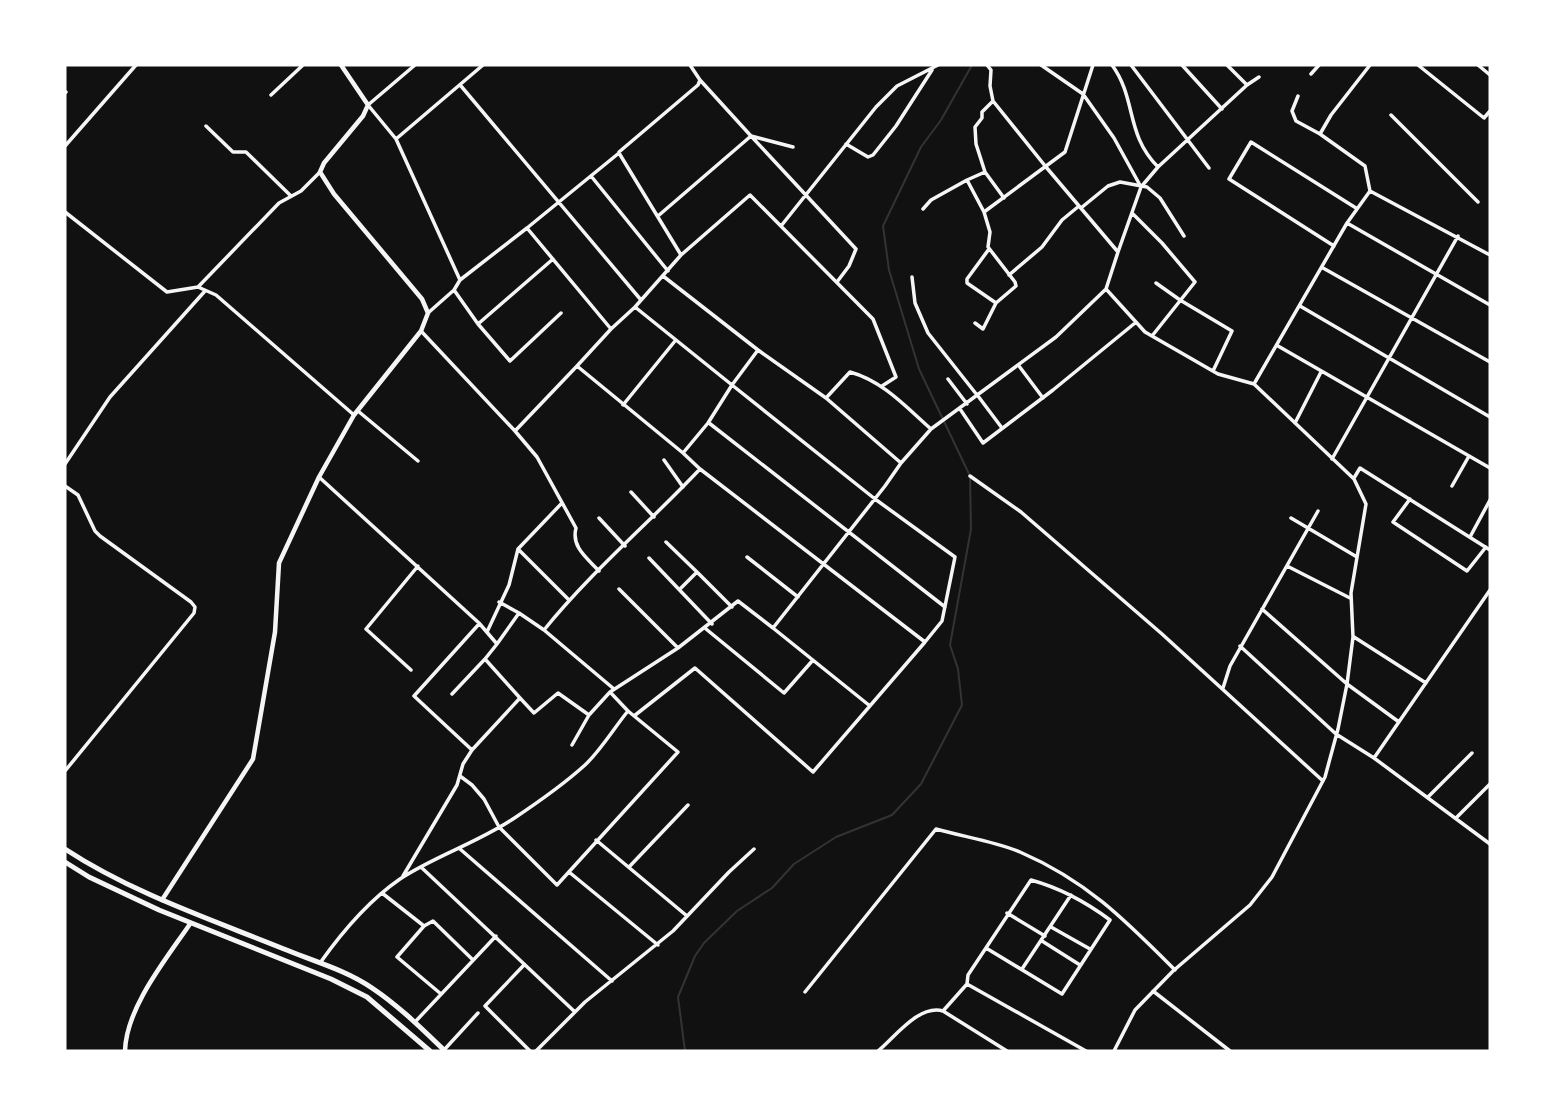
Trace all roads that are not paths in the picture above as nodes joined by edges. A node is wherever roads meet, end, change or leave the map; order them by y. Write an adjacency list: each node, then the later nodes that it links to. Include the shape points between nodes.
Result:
1 (136, 65): 42 (street)
2 (303, 65): 29 (street)
3 (415, 65): 32 (street)
4 (483, 65): 27 (street)
5 (690, 65): 25 (street)
6 (938, 65): 20 (street)
7 (987, 65): 21 (street)
8 (997, 65): 21 (street)
9 (1041, 65): 28 (street)
10 (1093, 65): 28 (street)
11 (1112, 65): 46 (street, via 1128,97 1137,137)
12 (1131, 65): 40 (street)
13 (1182, 65): 33 (street)
14 (1227, 65): 26 (street)
15 (1319, 65): 22 (street)
16 (1370, 65): 37 (street)
17 (1478, 65): 23 (street)
18 (344, 66): 32 (street)
19 (1421, 66): 34 (street, via 1484,118)
20 (933, 69): 41 (street, via 897,86); 41 (street, via 873,155)
21 (991, 71): 31 (street)
22 (1311, 74)
23 (1490, 75)
24 (1259, 77): 26 (street)
25 (700, 80): 38 (street); 44 (street)
26 (1247, 85): 33 (street)
27 (461, 86): 39 (street); 57 (street)
28 (1083, 94): 45 (street, via 1065,152); 52 (street)
29 (271, 95)
30 (1298, 96): 37 (street, via 1292,111 1296,121)
31 (993, 101): 45 (street); 49 (street, via 975,127)
32 (368, 105): 39 (street); 48 (street)
33 (1222, 109): 40 (street)
34 (1490, 111)
35 (1391, 115): 58 (street)
36 (206, 126): 55 (street, via 233,152 246,152)
37 (1320, 134): 53 (street, via 1365,166)
38 (751, 136): 43 (street); 54 (street); 65 (street)
39 (397, 139): 83 (street)
40 (1187, 141): 46 (street); 47 (street)
41 (846, 144): 54 (street)
42 (65, 146)
43 (793, 147)
44 (619, 152): 50 (street); 65 (street)
45 (1046, 167): 56 (street); 59 (street)
46 (1158, 167): 52 (street)
47 (1209, 168)
48 (320, 172): 55 (street); 96 (street, via 422,299)
49 (985, 172): 51 (street); 56 (street)
50 (591, 176): 57 (street); 78 (street)
51 (967, 180): 61 (street); 63 (street)
52 (1141, 187): 59 (street, via 1120,182); 64 (street); 69 (street, via 1160,198)
53 (1370, 191): 60 (street); 70 (street)
54 (805, 195): 67 (street); 84 (street, via 856,249)
55 (291, 196): 86 (street)
56 (1004, 198): 63 (street)
57 (558, 202): 68 (street); 90 (street)
58 (1478, 202)
59 (1080, 207): 73 (street); 79 (street)
60 (1357, 208): 66 (street); 71 (street, via 1251,142 1246,148 1229,179)
61 (923, 209)
62 (65, 212): 86 (street, via 167,292)
63 (984, 212): 72 (street)
64 (1132, 212): 73 (street); 91 (street, via 1195,282)
65 (658, 216): 74 (street)
66 (1347, 223): 71 (street); 80 (street)
67 (781, 226): 74 (street, via 750,195); 84 (street)
68 (527, 228): 76 (street); 83 (street)
69 (1184, 236)
70 (1458, 236): 75 (street); 80 (street)
71 (1334, 246): 77 (street)
72 (989, 249): 79 (street); 92 (street, via 967,283)
73 (1118, 252): 87 (street)
74 (681, 255): 78 (street)
75 (1490, 255)
76 (553, 259): 101 (street); 102 (street)
77 (1323, 268): 94 (street); 98 (street)
78 (668, 271): 81 (street)
79 (1009, 275): 92 (street, via 1016,286)
80 (1437, 275): 93 (street); 98 (street)
81 (663, 276): 90 (street); 107 (street)
82 (912, 277): 118 (street, via 919,316 928,333)
83 (460, 280): 88 (street)
84 (837, 282): 117 (street, via 873,319 896,377)
85 (1156, 283): 91 (street)
86 (198, 288): 89 (street)
87 (1106, 289): 100 (street); 111 (street)
88 (454, 290): 96 (street); 101 (street)
89 (205, 291): 125 (street, via 216,295); 138 (street, via 110,397)
90 (641, 300): 95 (street)
91 (1180, 300): 104 (street); 112 (street, via 1232,331)
92 (996, 303): 99 (street, via 983,329)
93 (1490, 305)
94 (1300, 306): 106 (street); 108 (street)
95 (635, 307): 102 (street); 105 (street)
96 (428, 313): 103 (street)
97 (561, 313): 101 (street, via 512,361)
98 (1413, 318): 108 (street); 109 (street)
99 (975, 323)
100 (1135, 323): 104 (street); 121 (street)
101 (478, 324)
102 (611, 329): 110 (street)
103 (421, 331): 125 (street); 131 (street)
104 (1152, 337): 112 (street)
105 (675, 341): 116 (street); 123 (street)
106 (1278, 346): 113 (street); 115 (street)
107 (758, 350): 116 (street); 120 (street)
108 (1389, 359): 119 (street); 126 (street)
109 (1490, 362)
110 (577, 366): 123 (street); 131 (street)
111 (1019, 366): 118 (street); 121 (street)
112 (1213, 371): 115 (street)
113 (1321, 371): 119 (street); 128 (street)
114 (948, 379): 122 (street)
115 (1254, 384): 128 (street)
116 (732, 385): 127 (street); 148 (street)
117 (882, 386): 120 (street, via 850,372); 130 (street)
118 (977, 395): 122 (street); 129 (street)
119 (1366, 397): 133 (street); 134 (street)
120 (826, 398): 137 (street)
121 (1043, 398): 129 (street)
122 (967, 404): 124 (street)
123 (623, 405): 132 (street)
124 (960, 409): 129 (street, via 983,443); 130 (street)
125 (356, 413): 136 (street); 142 (street)
126 (1490, 417)
127 (708, 423): 132 (street); 157 (street)
128 (1294, 423): 134 (street)
129 (1002, 428)
130 (931, 429): 137 (street)
131 (515, 431): 151 (street, via 537,457)
132 (682, 453): 140 (street)
133 (1469, 456): 139 (street); 145 (street)
134 (1332, 459): 143 (street)
135 (664, 460): 146 (street)
136 (418, 461)
137 (901, 463): 148 (street)
138 (65, 464)
139 (1490, 468)
140 (700, 469): 146 (street); 166 (street)
141 (971, 476): 198 (street, via 1021,512)
142 (319, 478): 167 (street); 231 (street, via 279,563 275,632 253,759)
143 (1354, 479): 149 (street, via 1360,468); 164 (street, via 1366,504)
144 (65, 486): 211 (street, via 78,495 100,536 195,607)
145 (1452, 486)
146 (682, 487): 153 (street)
147 (631, 492): 153 (street)
148 (875, 499): 157 (street); 179 (street, via 955,557)
149 (1410, 499): 158 (street); 161 (street, via 1392,522 1450,561 1467,570)
150 (1490, 500): 158 (street)
151 (561, 505): 162 (street); 169 (street, via 576,528 573,538 578,548)
152 (1318, 511): 156 (street)
153 (654, 517): 160 (street)
154 (599, 518): 160 (street)
155 (1291, 518): 156 (street)
156 (1308, 529): 164 (street); 168 (street)
157 (849, 533): 166 (street); 179 (street)
158 (1470, 537): 161 (street)
159 (666, 542): 170 (street)
160 (625, 546): 169 (street)
161 (1488, 548)
162 (518, 549): 176 (street); 177 (street, via 509,585)
163 (747, 557): 174 (street)
164 (1357, 557): 175 (street)
165 (649, 558): 172 (street)
166 (824, 564): 174 (street); 189 (street)
167 (418, 566): 182 (street); 195 (street, via 366,629)
168 (1287, 566): 175 (street); 180 (street)
169 (599, 571): 176 (street)
170 (697, 572): 172 (street); 178 (street)
171 (619, 589): 192 (street)
172 (680, 589): 183 (street)
173 (1490, 590): 196 (street)
174 (798, 597): 184 (street)
175 (1350, 598): 188 (street)
176 (569, 600): 186 (street)
177 (499, 602): 181 (street); 187 (street)
178 (732, 607): 183 (street); 184 (street, via 738,601)
179 (945, 607): 189 (street, via 942,621)
180 (1262, 609): 191 (street); 197 (street)
181 (519, 613): 186 (street); 190 (street)
182 (479, 623): 187 (street); 208 (street, via 414,696)
183 (712, 624): 185 (street)
184 (773, 628): 194 (street)
185 (706, 629): 192 (street); 194 (street, via 785,693)
186 (544, 630): 199 (street)
187 (487, 632): 190 (street)
188 (1353, 637): 196 (street); 197 (street)
189 (925, 642): 202 (street)
190 (497, 644): 193 (street)
191 (1240, 646): 198 (street); 206 (street)
192 (678, 648): 199 (street)
193 (485, 659): 200 (street); 201 (street)
194 (813, 660): 202 (street)
195 (411, 670)
196 (1426, 683): 205 (street)
197 (1347, 684): 205 (street); 206 (street)
198 (1223, 688): 213 (street)
199 (612, 690): 203 (street); 204 (street)
200 (452, 694)
201 (520, 698): 204 (street, via 534,713 558,693); 208 (street)
202 (870, 706): 203 (street, via 813,772 695,668)
203 (631, 714): 218 (street, via 586,764); 219 (street, via 678,752)
204 (589, 715): 207 (street)
205 (1399, 722): 210 (street)
206 (1336, 734): 210 (street); 213 (street)
207 (572, 745)
208 (472, 750): 212 (street)
209 (1472, 752): 215 (street)
210 (1374, 758): 215 (street)
211 (65, 771)
212 (460, 776): 218 (street, via 484,799); 228 (street)
213 (1323, 781): 248 (street, via 1272,877 1250,905)
214 (1490, 784): 217 (street)
215 (1428, 797): 217 (street)
216 (688, 805): 226 (street)
217 (1457, 818): 220 (street)
218 (499, 827): 221 (street); 227 (street, via 557,885)
219 (596, 841): 226 (street); 227 (street)
220 (1490, 844)
221 (460, 848): 225 (street); 249 (street)
222 (65, 849): 231 (main road)
223 (754, 849): 233 (street)
224 (65, 862): 234 (main road)
225 (422, 867): 228 (street); 237 (street)
226 (629, 867): 233 (street)
227 (569, 872): 240 (street)
228 (401, 878): 229 (street)
229 (382, 892): 235 (street); 244 (street, via 340,934)
230 (1071, 895): 232 (street, via 1031,880); 236 (street); 242 (street, via 1110,920)
231 (162, 900): 244 (main road)
232 (1007, 913): 238 (street); 241 (street)
233 (687, 916): 240 (street)
234 (190, 924): 259 (main road, via 367,997); 260 (street, via 155,975 130,1024)
235 (424, 926): 243 (street, via 433,921); 253 (street, via 397,957)
236 (1051, 927): 238 (street); 242 (street)
237 (496, 936): 243 (street); 245 (street)
238 (1045, 936): 239 (street)
239 (1042, 942): 246 (street); 247 (street)
240 (658, 944): 249 (street)
241 (986, 948): 247 (street); 250 (street)
242 (1090, 949): 246 (street)
243 (473, 960): 253 (street)
244 (320, 963): 257 (main road, via 372,988)
245 (524, 965): 255 (street); 263 (street, via 485,1006)
246 (1080, 965): 247 (street, via 1062,994)
247 (1021, 970)
248 (1175, 970): 251 (street); 252 (street, via 1093,892 1018,851 936,830)
249 (612, 981): 255 (street)
250 (967, 984): 254 (street); 267 (street)
251 (1153, 991): 268 (street, via 1135,1010); 269 (street)
252 (805, 992)
253 (441, 994): 257 (street)
254 (943, 1011): 265 (street, via 935,1009 914,1018); 266 (street)
255 (575, 1012): 264 (street)
256 (478, 1013): 262 (street)
257 (415, 1022): 258 (main road)
258 (426, 1033): 259 (main road); 262 (main road)
259 (420, 1041): 261 (main road)
260 (124, 1050)
261 (430, 1051)
262 (444, 1051)
263 (530, 1051)
264 (536, 1051)
265 (878, 1051)
266 (1007, 1051)
267 (1086, 1051)
268 (1114, 1051)
269 (1230, 1051)

